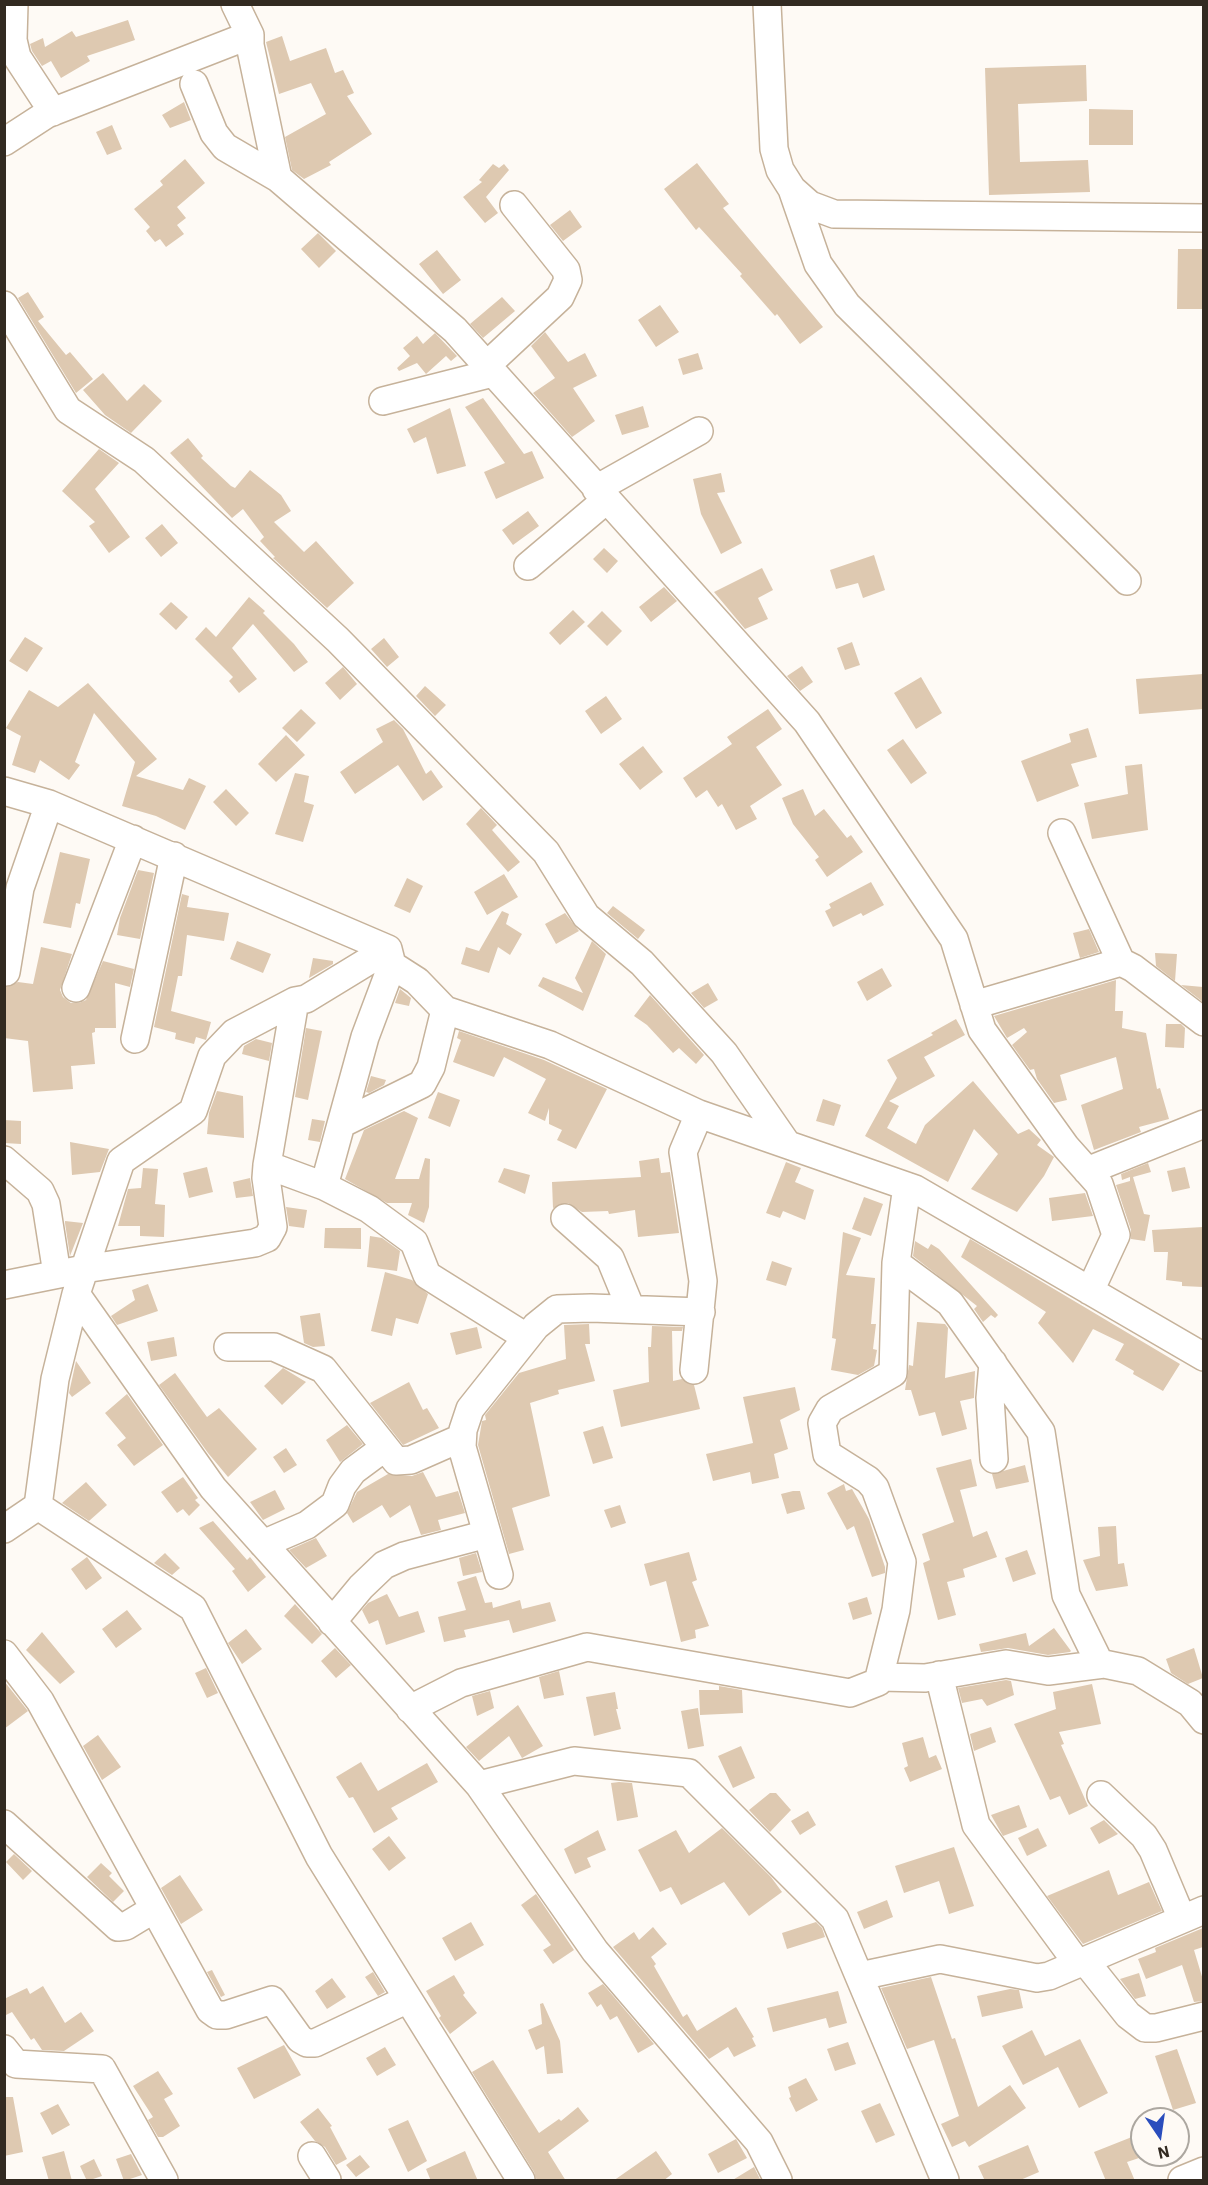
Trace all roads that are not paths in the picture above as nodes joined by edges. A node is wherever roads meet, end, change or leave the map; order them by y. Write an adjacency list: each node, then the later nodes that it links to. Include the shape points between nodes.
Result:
1 (14, 4): 6 (street, via 13,40 17,57)
2 (235, 4): 4 (street)
3 (767, 4): 9 (street, via 774,149 780,170)
4 (250, 35): 6 (street); 8 (street)
5 (194, 84): 8 (street, via 214,133 225,147)
6 (53, 112): 7 (street)
7 (5, 142)
8 (278, 178): 13 (street, via 455,330)
9 (792, 189): 11 (street, via 810,205 834,214); 18 (street, via 818,264 847,305)
10 (514, 205): 13 (street, via 566,270 568,280 560,297)
11 (1203, 218)
12 (4, 304): 36 (street, via 68,410 144,460 338,640 546,852 586,916 642,963 724,1053)
13 (490, 369): 14 (street); 16 (street)
14 (383, 401)
15 (699, 431): 16 (street)
16 (601, 494): 17 (street); 29 (street, via 807,722 954,939)
17 (528, 566)
18 (1127, 581)
19 (4, 791): 20 (street)
20 (49, 804): 22 (street); 26 (street, via 20,888)
21 (1062, 833): 25 (street)
22 (133, 839): 23 (street); 27 (street)
23 (174, 856): 24 (street); 32 (street)
24 (390, 957): 28 (street); 30 (street); 34 (street)
25 (1121, 962): 29 (street); 31 (street)
26 (6, 972)
27 (76, 988)
28 (295, 1001): 38 (street); 44 (street, via 234,1033 212,1056 193,1111 121,1161)
29 (974, 1005): 39 (street, via 982,1030)
30 (444, 1010): 33 (street, via 550,1045); 34 (street, via 431,1067 422,1084)
31 (1203, 1022)
32 (135, 1039)
33 (699, 1114): 36 (street); 50 (street, via 683,1152 702,1275)
34 (341, 1124): 40 (street)
35 (1203, 1124): 39 (street)
36 (787, 1144): 41 (street)
37 (4, 1160): 45 (street, via 40,1191 46,1204)
38 (267, 1165): 40 (street); 44 (street, via 273,1227 267,1238)
39 (1087, 1171): 47 (street, via 1099,1184 1116,1235)
40 (324, 1186): 51 (street, via 363,1205 414,1242 427,1275)
41 (907, 1186): 43 (street); 47 (street)
42 (565, 1218): 49 (street, via 610,1258)
43 (896, 1263): 54 (street, via 950,1303); 68 (street, via 893,1373 830,1409 822,1424 827,1454 875,1488 902,1562 896,1610)
44 (84, 1269): 45 (street); 48 (street)
45 (57, 1274): 46 (street)
46 (4, 1285)
47 (1090, 1291): 53 (street)
48 (76, 1294): 59 (street, via 55,1379); 62 (street, via 213,1488)
49 (631, 1309): 50 (street); 51 (street, via 557,1309)
50 (701, 1312): 55 (street)
51 (526, 1337): 56 (street)
52 (228, 1347): 57 (street, via 274,1347 323,1369)
53 (1203, 1357)
54 (993, 1363): 58 (street, via 990,1398); 66 (street, via 1041,1432 1066,1595)
55 (694, 1370)
56 (464, 1426): 57 (street, via 403,1462 396,1461); 61 (street)
57 (384, 1448): 62 (street, via 352,1471 335,1504 307,1525)
58 (994, 1459)
59 (38, 1506): 60 (street); 78 (street, via 193,1608 319,1856)
60 (4, 1529)
61 (487, 1534): 63 (street); 64 (street, via 384,1565)
62 (263, 1544): 64 (street)
63 (499, 1575)
64 (332, 1622): 69 (street)
65 (4, 1654): 74 (street, via 39,1701)
66 (1100, 1664): 67 (street, via 1048,1671 1006,1664); 70 (street, via 1138,1671 1190,1703)
67 (939, 1675): 68 (street); 76 (street, via 976,1826)
68 (869, 1684): 69 (street, via 586,1647 461,1683)
69 (410, 1709): 71 (street)
70 (1203, 1720)
71 (479, 1785): 77 (street, via 574,1761 689,1773 836,1919); 86 (street, via 595,1951 759,2142)
72 (1101, 1795): 75 (street, via 1144,1836)
73 (4, 1824): 74 (street, via 118,1927)
74 (154, 1909): 78 (street, via 217,2015 272,2000 300,2039 315,2043)
75 (1193, 1915): 76 (street)
76 (1082, 1962): 77 (street, via 1037,1978 940,1959); 79 (street, via 1128,2015 1145,2028)
77 (860, 1976): 87 (street)
78 (408, 2000): 85 (street)
79 (1203, 2016)
80 (4, 2049): 83 (street, via 16,2064 102,2069)
81 (312, 2156): 84 (street)
82 (1203, 2171): 88 (street)
83 (164, 2181)
84 (327, 2181)
85 (521, 2181)
86 (778, 2181)
87 (945, 2181)
88 (1182, 2181)

